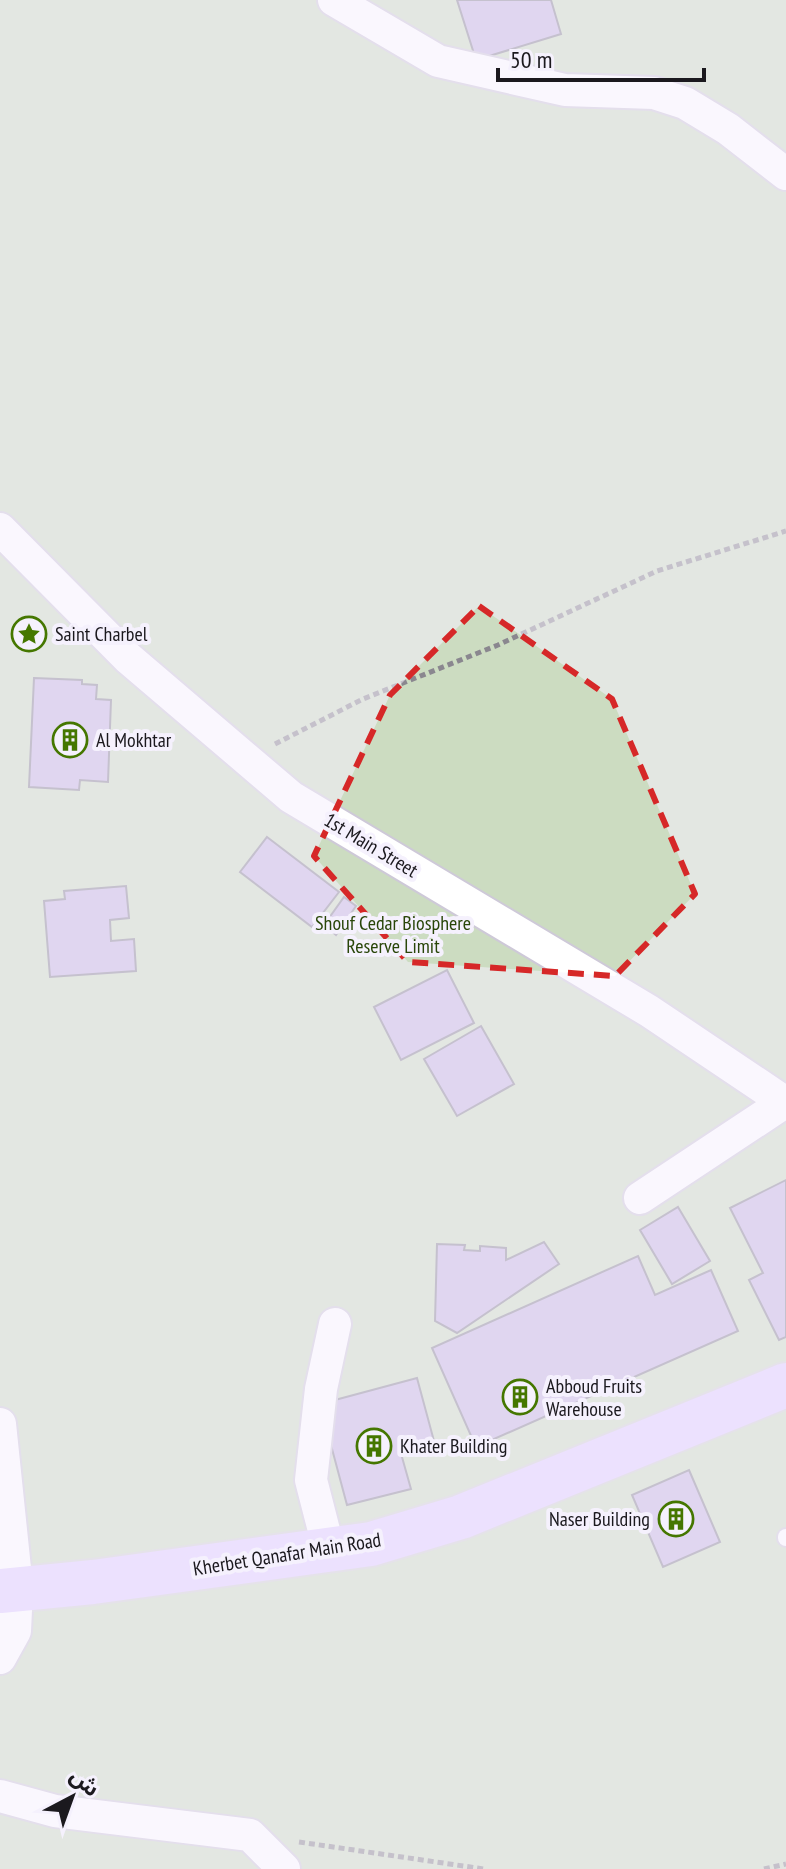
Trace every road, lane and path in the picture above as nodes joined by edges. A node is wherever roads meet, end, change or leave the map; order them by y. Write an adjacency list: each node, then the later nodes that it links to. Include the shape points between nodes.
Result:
1 (334, 0): 2 (street, via 438,61 565,90 654,93 685,103)
2 (786, 174)
3 (0, 529): 5 (street, 1st Main Street, via 128,658)
4 (786, 531): 5 (path, via 657,571 498,645 363,699 274,745)
5 (236, 751): 6 (street, 1st Main Street, via 291,797 649,1011)
6 (786, 1102): 7 (street)
7 (640, 1198)
8 (335, 1324): 11 (street, via 311,1480)
9 (786, 1385): 11 (main road, Kherbet Qanafar Main Road, via 461,1517 371,1544)
10 (0, 1424): 12 (street)
11 (329, 1550): 12 (main road, Kherbet Qanafar Main Road)
12 (9, 1589): 13 (street, via 15,1631)
13 (0, 1658)
14 (0, 1796): 15 (street, via 55,1811)
15 (250, 1835): 17 (street); 18 (path)
16 (786, 1864): 19 (path)
17 (284, 1869)
18 (484, 1869)
19 (764, 1869)

